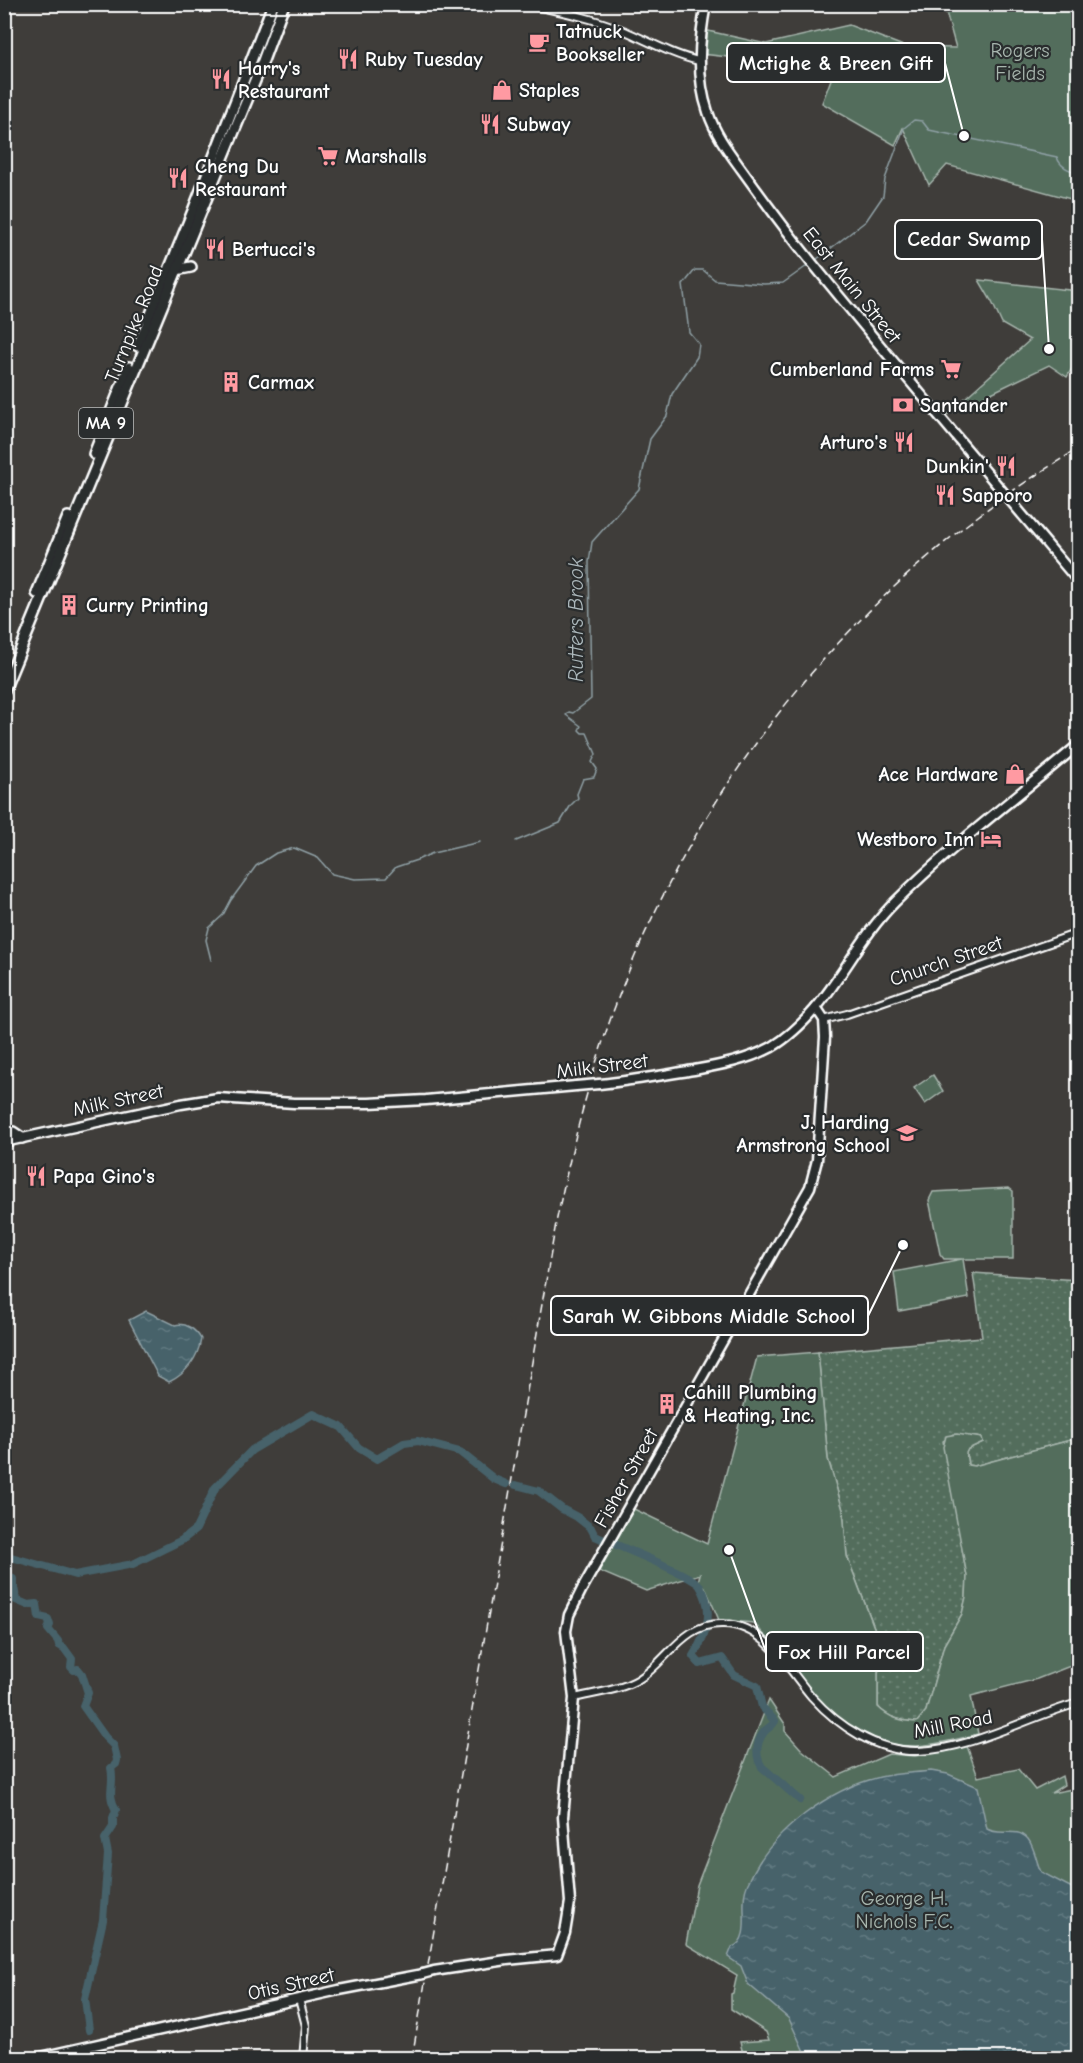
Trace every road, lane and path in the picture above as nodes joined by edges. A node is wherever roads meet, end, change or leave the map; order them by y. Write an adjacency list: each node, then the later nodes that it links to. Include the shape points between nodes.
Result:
1 (273, 4): 11 (highway, Turnpike Road / MA 9)
2 (284, 4): 6 (highway, Turnpike Road / MA 9)
3 (526, 4): 5 (street, via 581,15)
4 (706, 4): 5 (main road, East Main Street)
5 (699, 61): 10 (main road, East Main Street, via 701,85 714,128 779,221)
6 (203, 204): 7 (highway); 9 (highway, Turnpike Road / MA 9)
7 (210, 214)
8 (191, 267): 9 (highway)
9 (176, 270): 12 (highway, Turnpike Road / MA 9)
10 (1078, 581)
11 (4, 673)
12 (4, 690)
13 (1078, 745): 15 (main road, Milk Street, via 893,903)
14 (1078, 933): 16 (street, Church Street)
15 (816, 1008): 16 (main road); 18 (main road, Milk Street, bridge, via 780,1042 746,1058 663,1075 379,1103 218,1098)
16 (824, 1020): 20 (main road, Fisher Street, via 818,1150 810,1187 567,1620)
17 (4, 1133): 18 (highway, via 13,1132)
18 (22, 1138): 19 (main road, Milk Street)
19 (4, 1142)
20 (574, 1698): 21 (street, Mill Road, via 638,1680 692,1631 717,1624 754,1633 840,1724 898,1749 921,1750 984,1738); 22 (main road, Fisher Street, via 563,1817 569,1907)
21 (1078, 1703)
22 (557, 1955): 23 (main road, Otis Street, bridge, via 434,1971)
23 (299, 1999): 24 (main road, Otis Street); 25 (street, via 306,2026)
24 (36, 2058)
25 (303, 2058)

